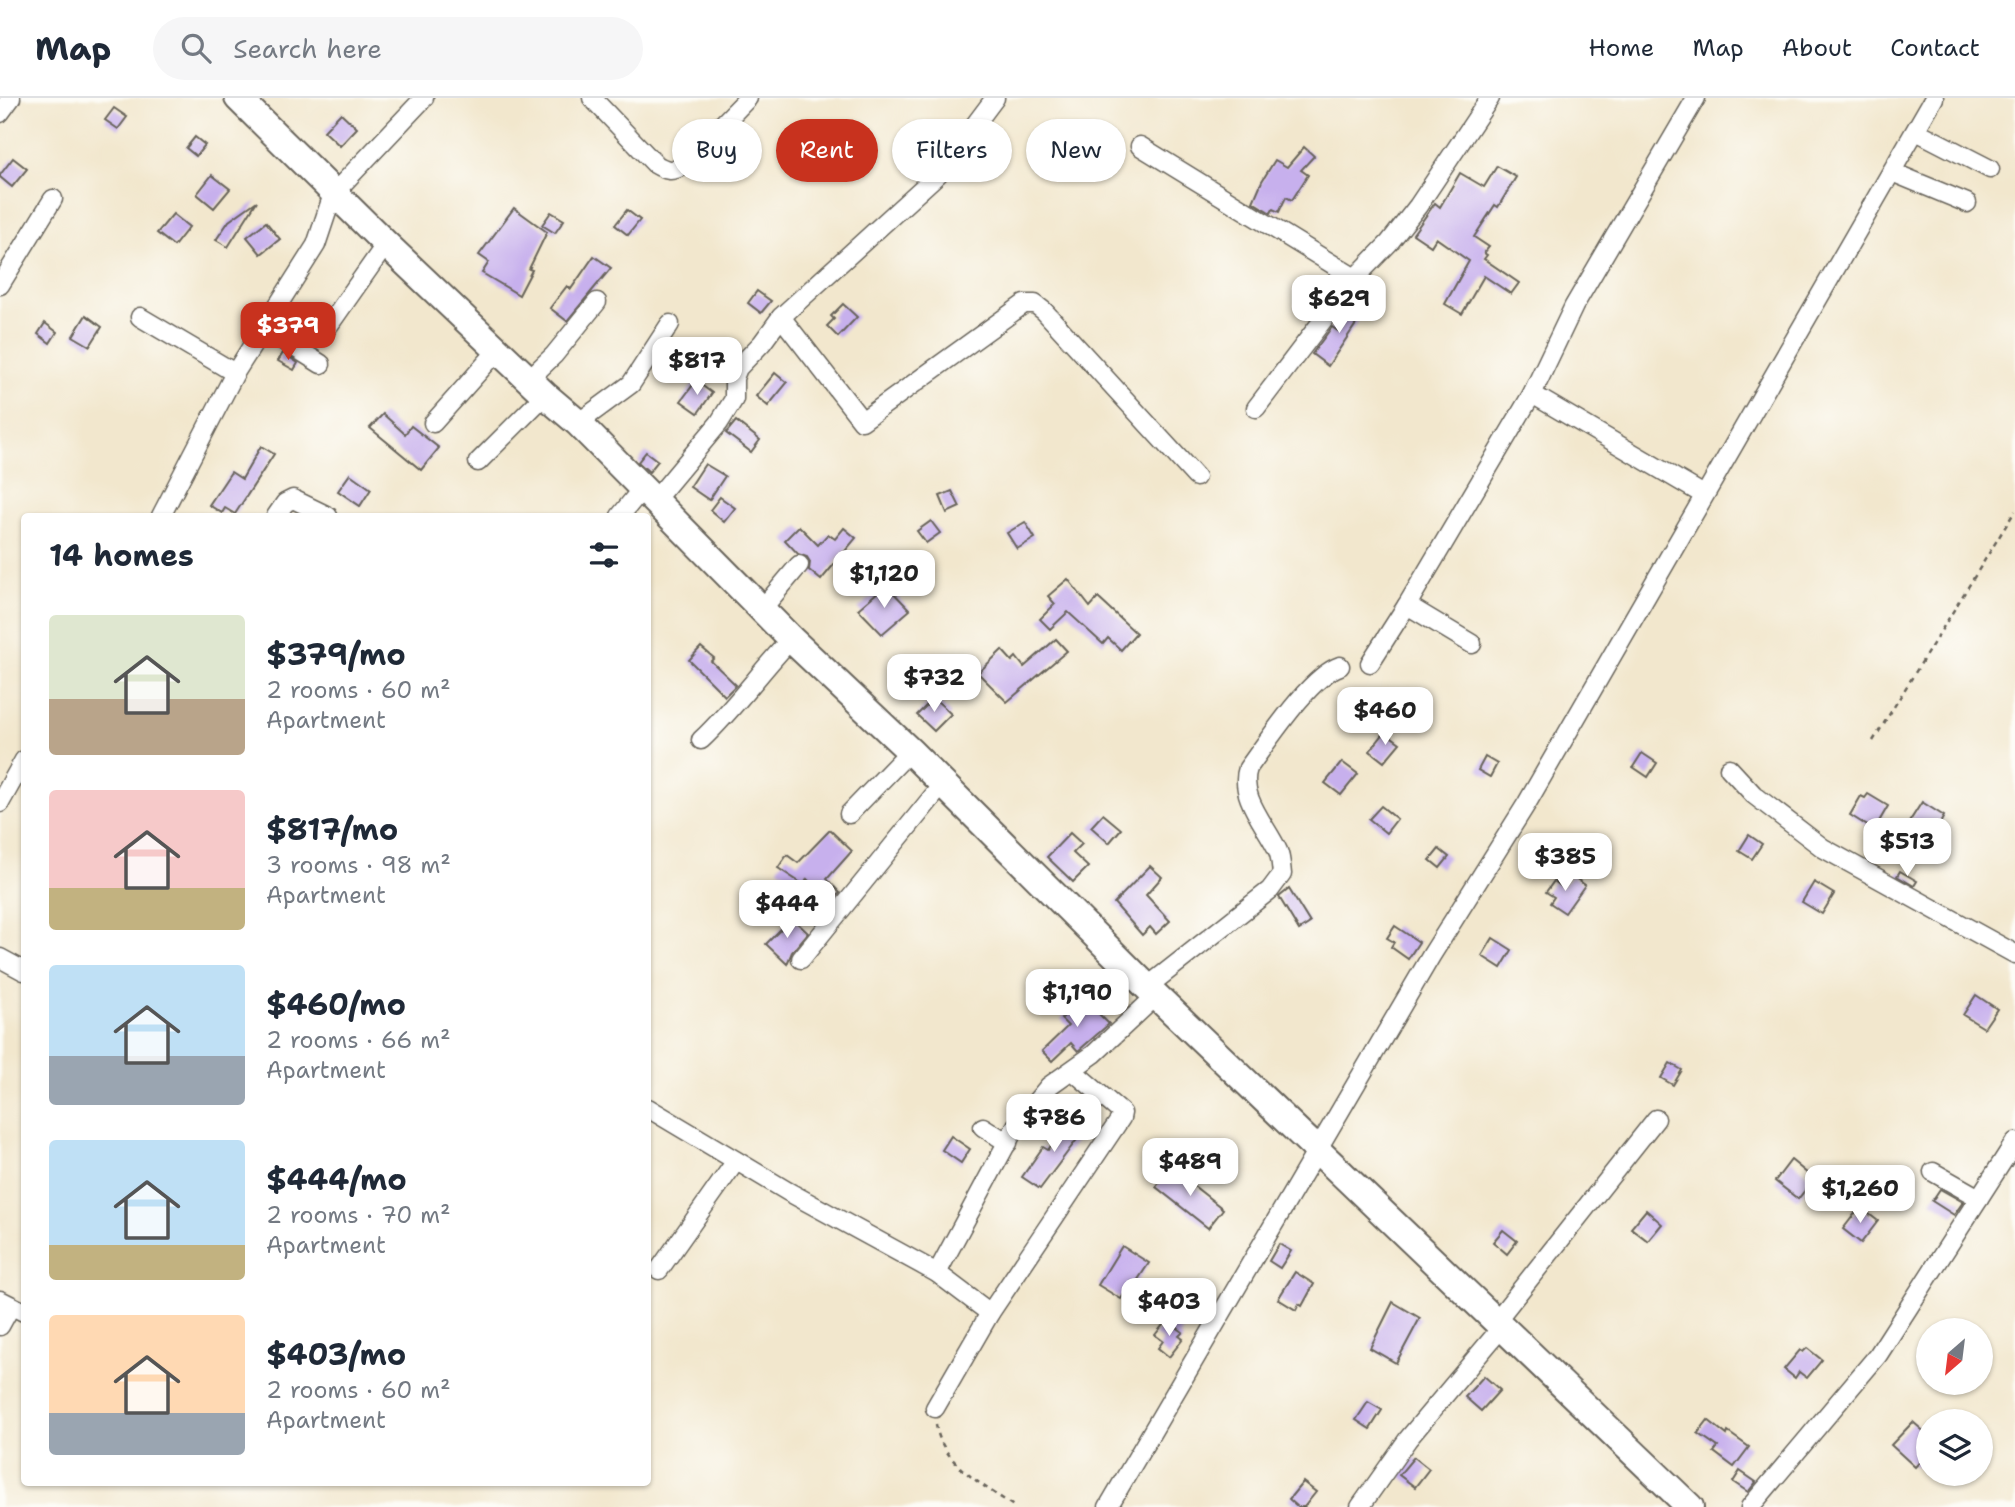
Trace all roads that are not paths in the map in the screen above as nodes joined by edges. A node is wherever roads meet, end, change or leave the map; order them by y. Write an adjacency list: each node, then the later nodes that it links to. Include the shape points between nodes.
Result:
1 (11, 98): 10 (street)
2 (238, 98): 15 (street)
3 (424, 98): 15 (street)
4 (592, 98): 5 (street, via 667,171 682,166)
5 (748, 98)
6 (995, 98): 23 (street, via 939,174)
7 (1490, 98): 19 (street, via 1418,206)
8 (1696, 98): 31 (street, via 1574,306)
9 (1934, 98): 11 (street)
10 (0, 113)
11 (1916, 131): 13 (street); 14 (street)
12 (1140, 146): 19 (street)
13 (1990, 169)
14 (1892, 172): 17 (street); 37 (street)
15 (333, 194): 18 (street); 25 (street, via 316,245)
16 (53, 199): 20 (street)
17 (1967, 204)
18 (386, 244): 26 (street); 27 (street)
19 (1354, 278): 32 (street)
20 (0, 285)
21 (597, 302): 30 (street, via 554,355)
22 (140, 317): 29 (street)
23 (781, 317): 36 (street, via 862,421 1024,304 1035,304); 38 (street, via 738,368 734,399 719,423)
24 (670, 324): 34 (street, via 631,384)
25 (262, 327): 28 (street); 29 (street)
26 (327, 328)
27 (498, 350): 30 (street); 33 (street)
28 (321, 364)
29 (235, 373): 39 (street)
30 (537, 387): 34 (street); 35 (street)
31 (1532, 394): 37 (street); 44 (street)
32 (1256, 408)
33 (433, 422)
34 (578, 423): 38 (street)
35 (478, 462)
36 (1196, 477)
37 (1704, 495): 68 (street, via 1532,794)
38 (648, 496): 42 (street); 45 (street)
39 (163, 513)
40 (278, 513): 41 (street, via 293,499)
41 (322, 513)
42 (624, 513)
43 (799, 565): 45 (street)
44 (1407, 605): 47 (street); 48 (street)
45 (762, 609): 46 (street)
46 (791, 639): 50 (street); 51 (street)
47 (1472, 644)
48 (1370, 663)
49 (1340, 666): 61 (street, via 1328,670 1300,701 1244,778 1279,854 1283,874)
50 (701, 740)
51 (910, 751): 54 (street); 56 (street)
52 (21, 765): 55 (street)
53 (1729, 768): 57 (street, via 1754,795 1823,848)
54 (942, 785): 59 (street); 61 (street)
55 (0, 803)
56 (849, 814)
57 (2015, 954)
58 (0, 958): 60 (street)
59 (801, 959)
60 (21, 969)
61 (1152, 992): 62 (street); 68 (street)
62 (1073, 1071): 67 (street, via 1049,1087 1016,1126); 75 (street, via 1122,1113 1121,1118)
63 (651, 1110): 69 (street)
64 (1656, 1119): 76 (street)
65 (983, 1126): 67 (street)
66 (2015, 1142): 71 (street)
67 (1008, 1143): 73 (street)
68 (1316, 1150): 76 (street); 79 (street)
69 (736, 1161): 72 (street); 73 (street)
70 (1933, 1172): 71 (street)
71 (1979, 1198): 82 (street, via 1878,1355)
72 (659, 1270)
73 (937, 1273): 75 (street)
74 (12, 1306): 77 (street)
75 (990, 1313): 78 (street)
76 (1499, 1324): 80 (street); 81 (street)
77 (0, 1326)
78 (934, 1408)
79 (1108, 1507)
80 (1360, 1507)
81 (1690, 1507)
82 (1750, 1507)

